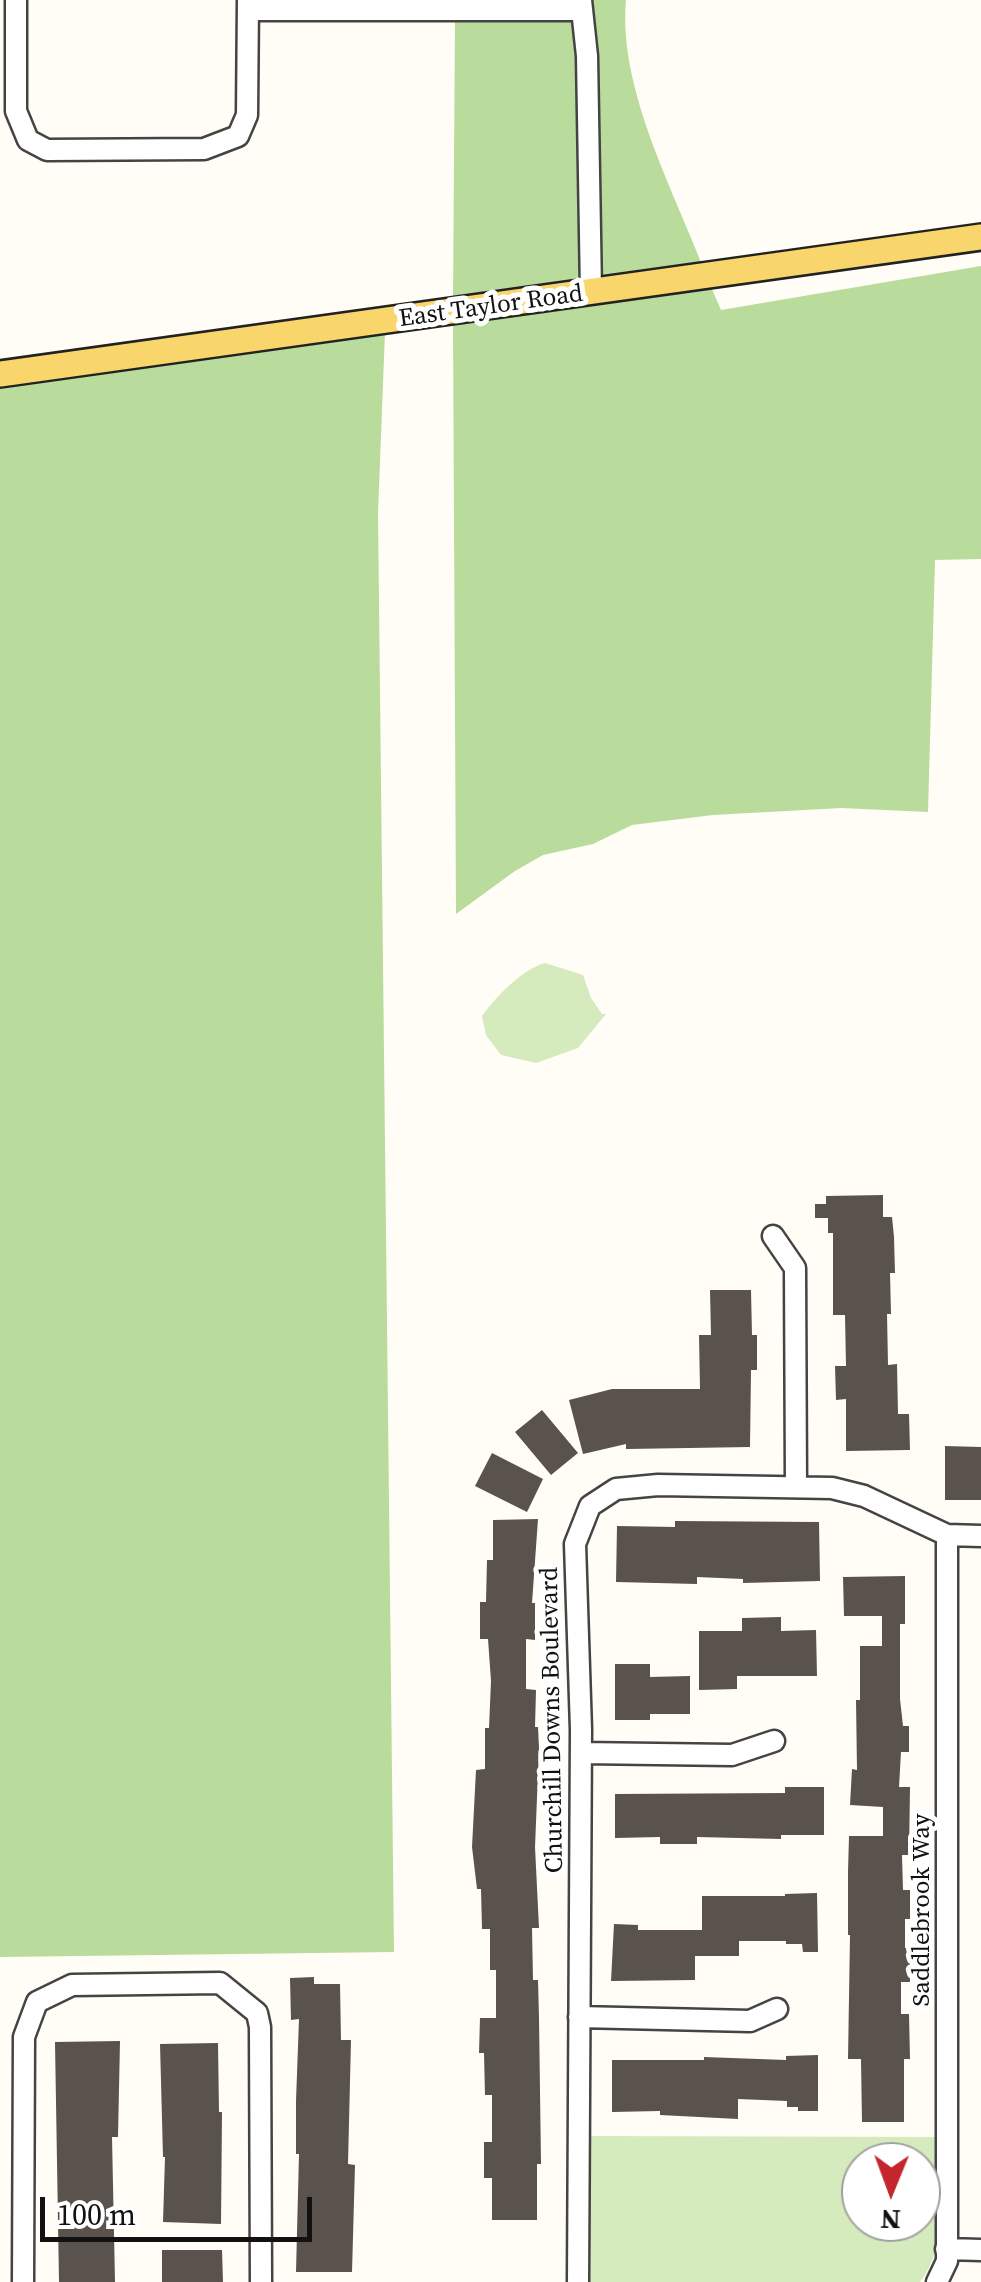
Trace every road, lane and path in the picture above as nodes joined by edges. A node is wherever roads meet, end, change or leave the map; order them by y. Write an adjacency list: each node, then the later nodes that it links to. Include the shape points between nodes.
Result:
1 (16, 0): 2 (street, via 16,111 28,140 47,150 204,149 238,136 248,115)
2 (248, 5): 3 (street)
3 (581, 5): 5 (street)
4 (981, 237): 5 (main road, East Taylor Road)
5 (591, 292): 6 (main road, East Taylor Road)
6 (0, 374)
7 (773, 1236): 8 (street, via 794,1268)
8 (796, 1487): 9 (street, Churchill Downs Boulevard, via 864,1496); 12 (street, Churchill Downs Boulevard, via 658,1485 616,1489 590,1506 575,1544)
9 (947, 1535): 10 (street, Churchill Downs Boulevard); 15 (street, Saddlebrook Way)
10 (981, 1536)
11 (774, 1741): 12 (street, via 732,1755)
12 (581, 1753): 14 (street, Churchill Downs Boulevard)
13 (778, 2009): 14 (street, via 750,2021)
14 (579, 2017): 19 (street, Churchill Downs Boulevard)
15 (946, 2249): 16 (street); 20 (street, Saddlebrook Way)
16 (981, 2250)
17 (23, 2282): 18 (street, via 24,2037 37,2002 72,1985 220,1983 256,2013 260,2027)
18 (261, 2282)
19 (578, 2282)
20 (936, 2282)

